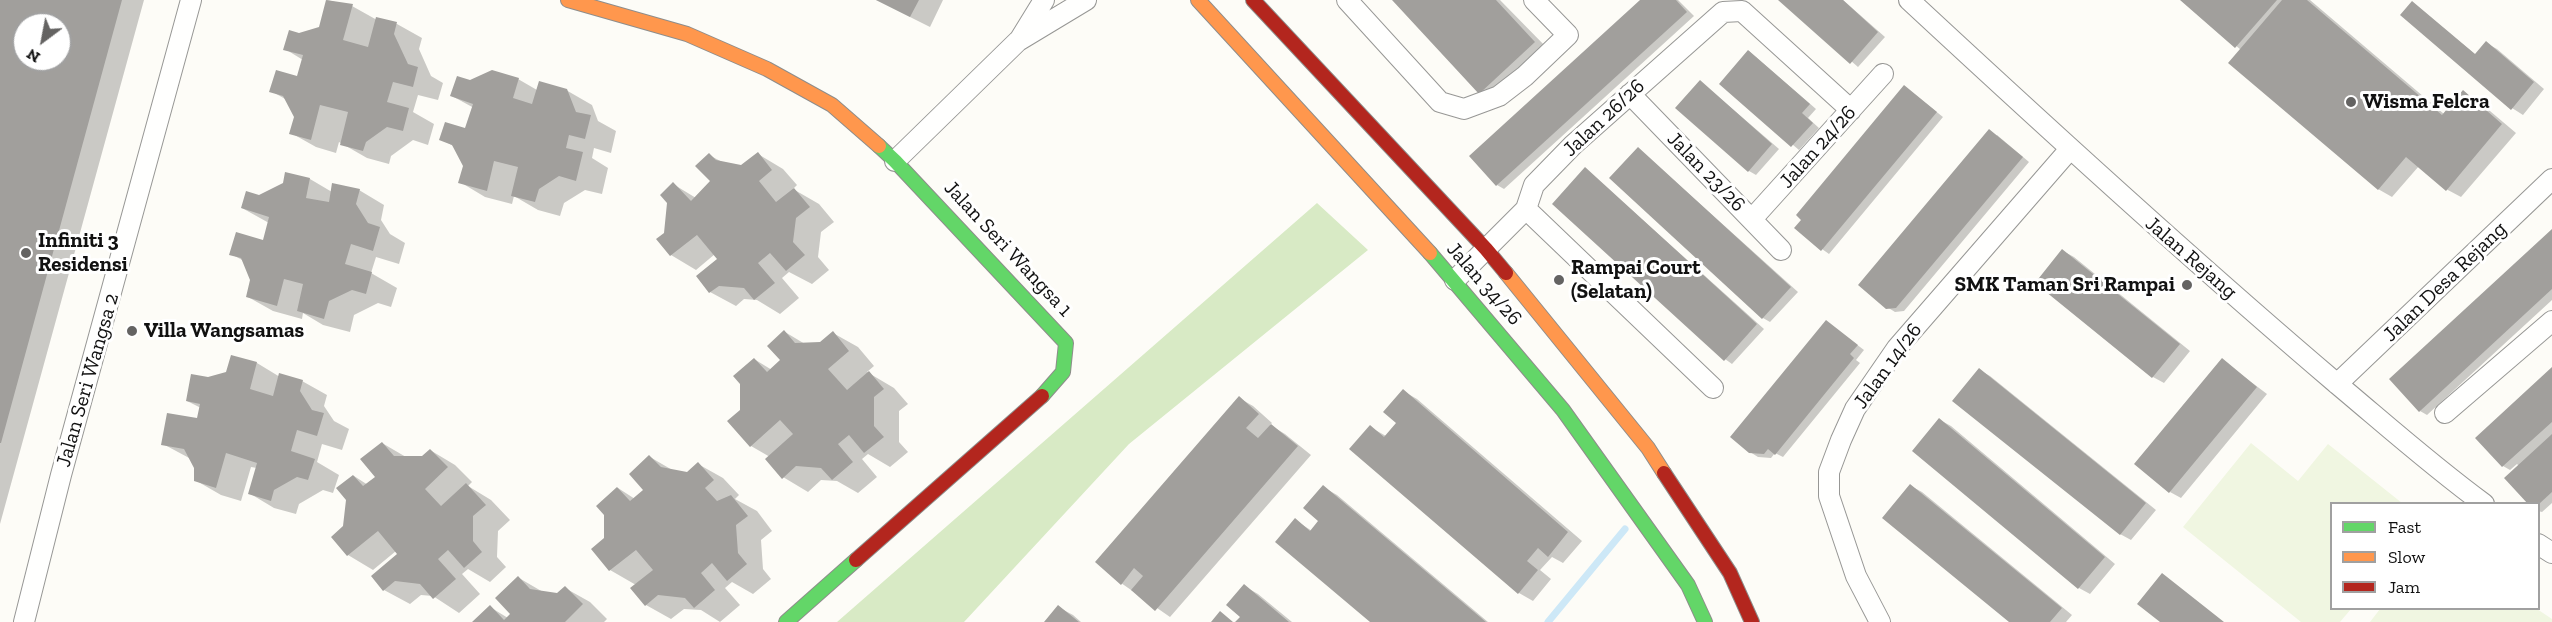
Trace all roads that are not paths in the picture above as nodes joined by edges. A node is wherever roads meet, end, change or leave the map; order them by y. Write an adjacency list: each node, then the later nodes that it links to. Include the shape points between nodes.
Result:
1 (191, 0): 27 (street, Jalan Seri Wangsa 2)
2 (568, 0): 15 (main road, Jalan Seri Wangsa 1, via 687,34 767,69 832,105)
3 (1044, 0): 10 (street)
4 (1086, 0): 10 (street)
5 (1198, 0): 21 (main road, Jalan 34/26)
6 (1253, 0): 19 (main road, Jalan 34/26)
7 (1347, 0): 8 (street, via 1440,102 1464,109 1499,96 1568,35)
8 (1534, 0)
9 (1909, 0): 14 (street, Jalan Rejang)
10 (1018, 41): 15 (street)
11 (1883, 74): 13 (street, Jalan 24/26)
12 (1630, 94): 13 (street, Jalan 26/26, via 1723,12 1742,11); 17 (street, Jalan 26/26, via 1534,185); 18 (street, Jalan 23/26)
13 (1851, 110): 18 (street, Jalan 24/26)
14 (2070, 149): 23 (street, Jalan Rejang); 31 (street, Jalan 14/26, via 1897,348 1855,410 1841,440 1829,472 1829,496 1856,576)
15 (896, 161): 28 (main road, Jalan Seri Wangsa 1, via 1066,343 1063,372 1040,399)
16 (2552, 179): 23 (street, Jalan Desa Rejang)
17 (1526, 209): 19 (street, Jalan 26/26); 24 (street)
18 (1752, 219): 20 (street, Jalan 23/26)
19 (1486, 249): 21 (street, Jalan 26/26); 30 (main road, Jalan 34/26, via 1648,448 1730,573)
20 (1781, 250)
21 (1455, 280): 29 (main road, Jalan 34/26, via 1563,410 1688,585)
22 (2552, 321): 25 (street)
23 (2337, 384): 26 (street, Jalan Rejang)
24 (1713, 388)
25 (2445, 413)
26 (2481, 502)
27 (24, 622)
28 (786, 622)
29 (1705, 622)
30 (1752, 622)
31 (1880, 622)

